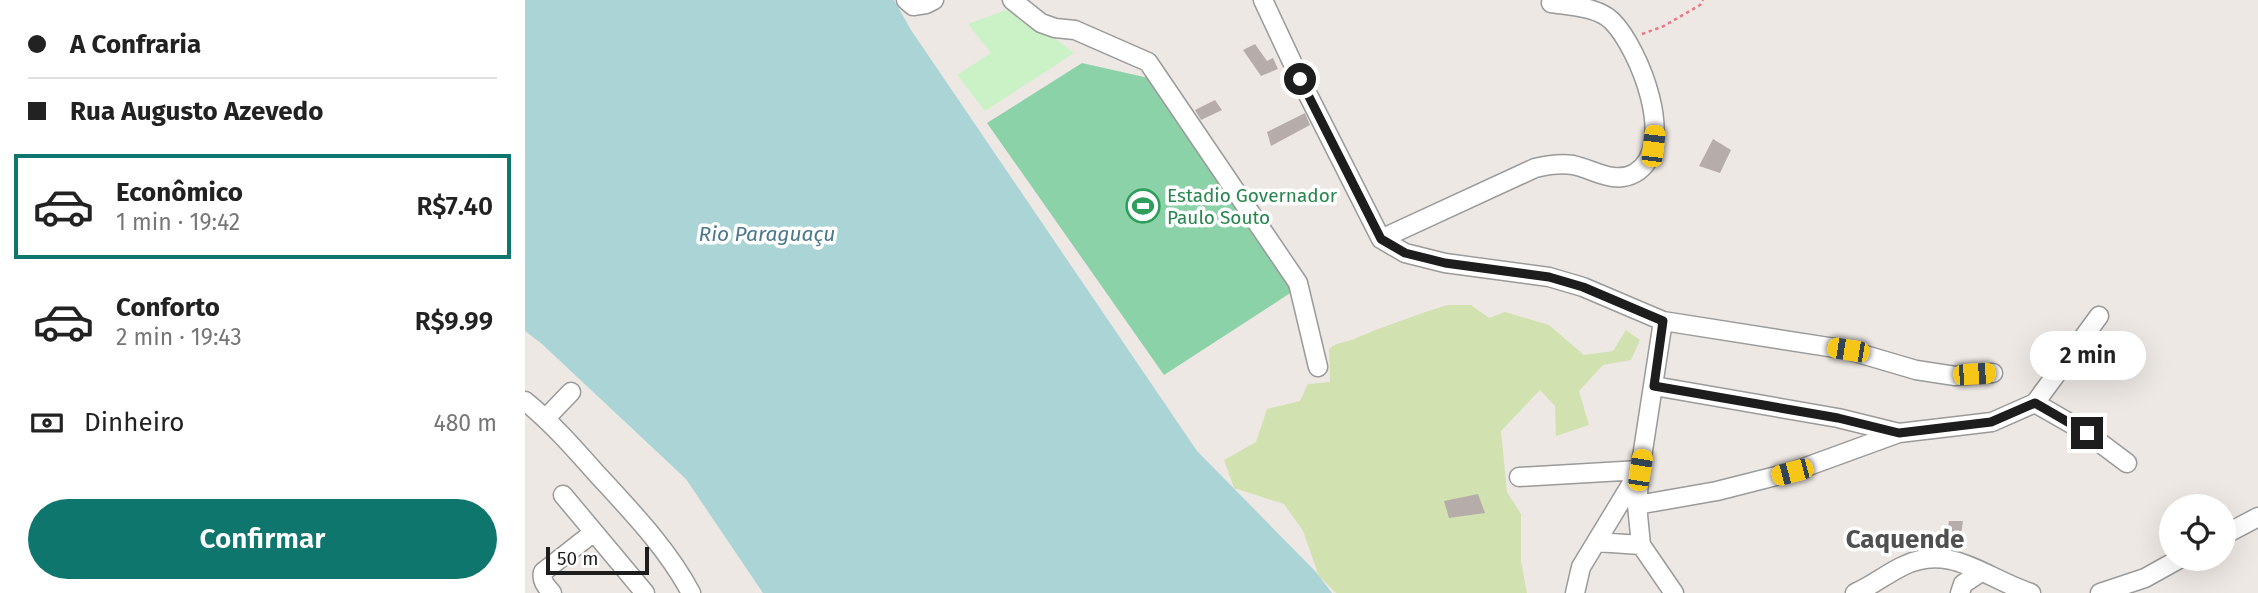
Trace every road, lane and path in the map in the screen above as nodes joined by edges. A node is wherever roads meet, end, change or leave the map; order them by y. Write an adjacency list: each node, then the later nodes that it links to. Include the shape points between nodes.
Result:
1 (934, 0): 5 (street, via 919,6)
2 (1012, 0): 11 (street, via 1041,23 1075,30 1148,62 1298,283)
3 (1263, 0): 8 (street)
4 (1703, 0): 7 (path, via 1664,26)
5 (907, 1)
6 (1551, 3): 7 (street, via 1592,10 1612,20)
7 (1626, 40): 8 (street, via 1649,89 1655,122 1653,146 1635,173 1601,176 1558,163 1535,168)
8 (1381, 239): 10 (street, via 1405,253 1445,263 1549,277)
9 (2099, 316): 16 (street)
10 (1663, 321): 12 (street, via 1848,350 1916,370 1955,376); 13 (street)
11 (1318, 367)
12 (1993, 373)
13 (1654, 386): 18 (street); 20 (street)
14 (571, 392): 17 (street)
15 (525, 401): 17 (street)
16 (2035, 403): 18 (street, via 1991,422); 19 (street)
17 (546, 418): 33 (street, via 641,522)
18 (1899, 433): 23 (street, via 1792,472)
19 (2127, 463)
20 (1640, 470): 21 (street); 23 (street); 27 (street)
21 (1519, 477)
22 (563, 495): 26 (street)
23 (1636, 505): 28 (street)
24 (2258, 517): 25 (street)
25 (2236, 529)
26 (593, 532): 31 (street, via 543,572 544,584); 32 (street)
27 (1596, 542): 28 (street); 34 (street, via 1581,567)
28 (1641, 545): 35 (street)
29 (2159, 570): 39 (street)
30 (1982, 572): 36 (street, via 1948,557 1927,557); 37 (street, via 1963,584); 38 (street)
31 (552, 593)
32 (645, 593)
33 (691, 593)
34 (1575, 593)
35 (1674, 593)
36 (1855, 593)
37 (1960, 593)
38 (2031, 593)
39 (2100, 593)

